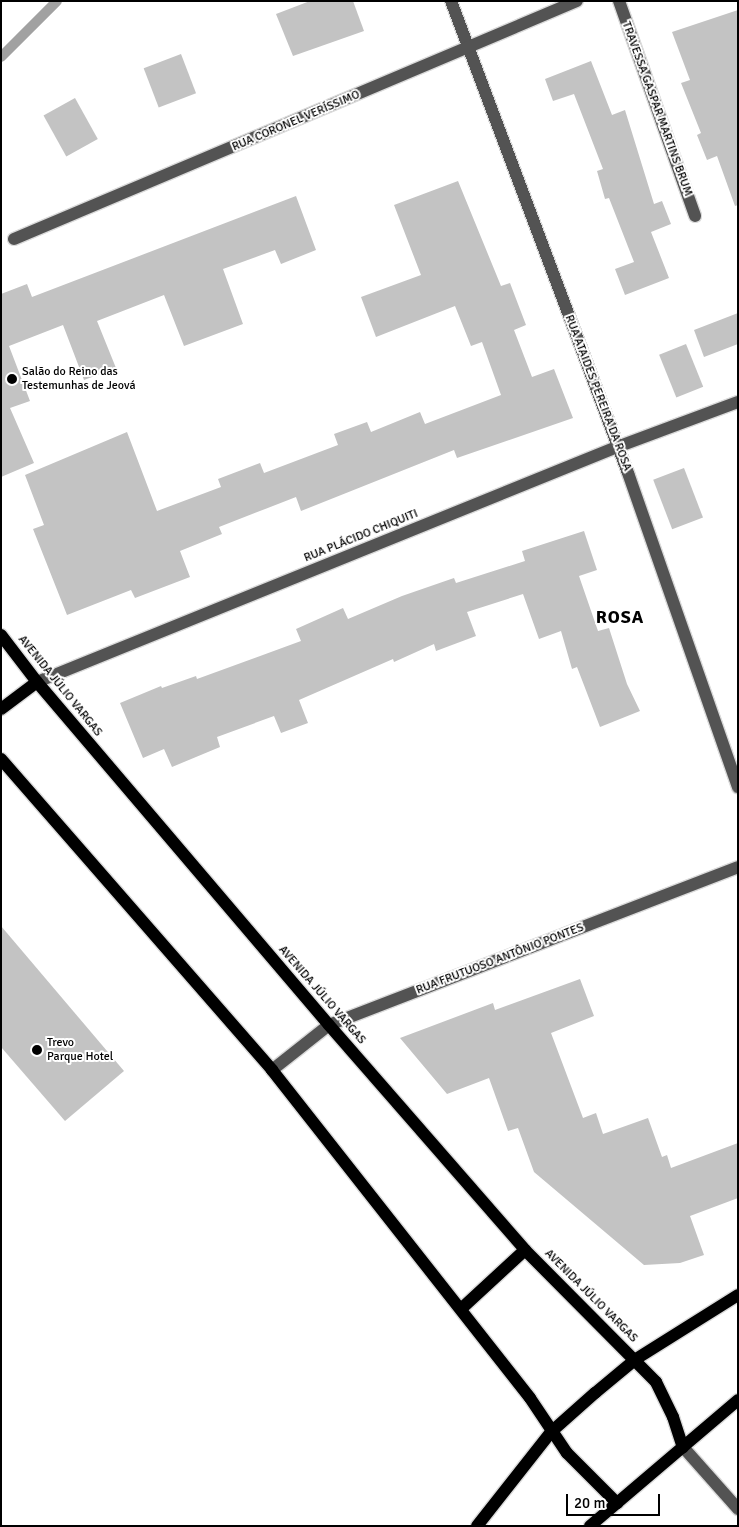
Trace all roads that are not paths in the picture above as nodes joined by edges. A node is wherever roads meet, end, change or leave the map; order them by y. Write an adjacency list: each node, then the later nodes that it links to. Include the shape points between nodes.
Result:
1 (452, 1): 4 (street, RUA ATAIDES PEREIRA DA ROSA)
2 (577, 1): 4 (street, RUA CORONEL VERÍSSIMO)
3 (619, 1): 5 (street, TRAVESSA GASPAR MARTINS BRUM)
4 (470, 48): 6 (street, RUA CORONEL VERÍSSIMO); 8 (street, RUA ATAIDES PEREIRA DA ROSA)
5 (695, 216)
6 (14, 240)
7 (738, 402): 8 (street, RUA PLÁCIDO CHIQUITI)
8 (617, 446): 10 (street, RUA PLÁCIDO CHIQUITI); 13 (street, RUA ATAIDES PEREIRA DA ROSA)
9 (1, 635): 10 (main road, AVENIDA JÚLIO VARGAS)
10 (37, 682): 11 (main road, RUA PLÁCIDO CHIQUITI); 15 (main road, AVENIDA JÚLIO VARGAS)
11 (1, 710)
12 (1, 759): 16 (main road)
13 (738, 787)
14 (738, 867): 15 (street, RUA FRUTUOSO ANTÔNIO PONTES)
15 (329, 1025): 16 (street, RUA FRUTUOSO ANTÔNIO PONTES); 17 (main road, AVENIDA JÚLIO VARGAS)
16 (272, 1070): 19 (main road)
17 (525, 1250): 19 (main road); 20 (main road, AVENIDA JÚLIO VARGAS)
18 (738, 1295): 20 (main road)
19 (461, 1310): 22 (main road, via 530,1398)
20 (636, 1359): 22 (main road); 23 (main road, AVENIDA JÚLIO VARGAS, via 656,1382 674,1417)
21 (738, 1400): 23 (main road)
22 (551, 1432): 24 (main road, via 567,1453); 26 (main road)
23 (683, 1447): 24 (main road); 25 (street)
24 (617, 1503): 27 (main road)
25 (738, 1509)
26 (477, 1526)
27 (590, 1526)

